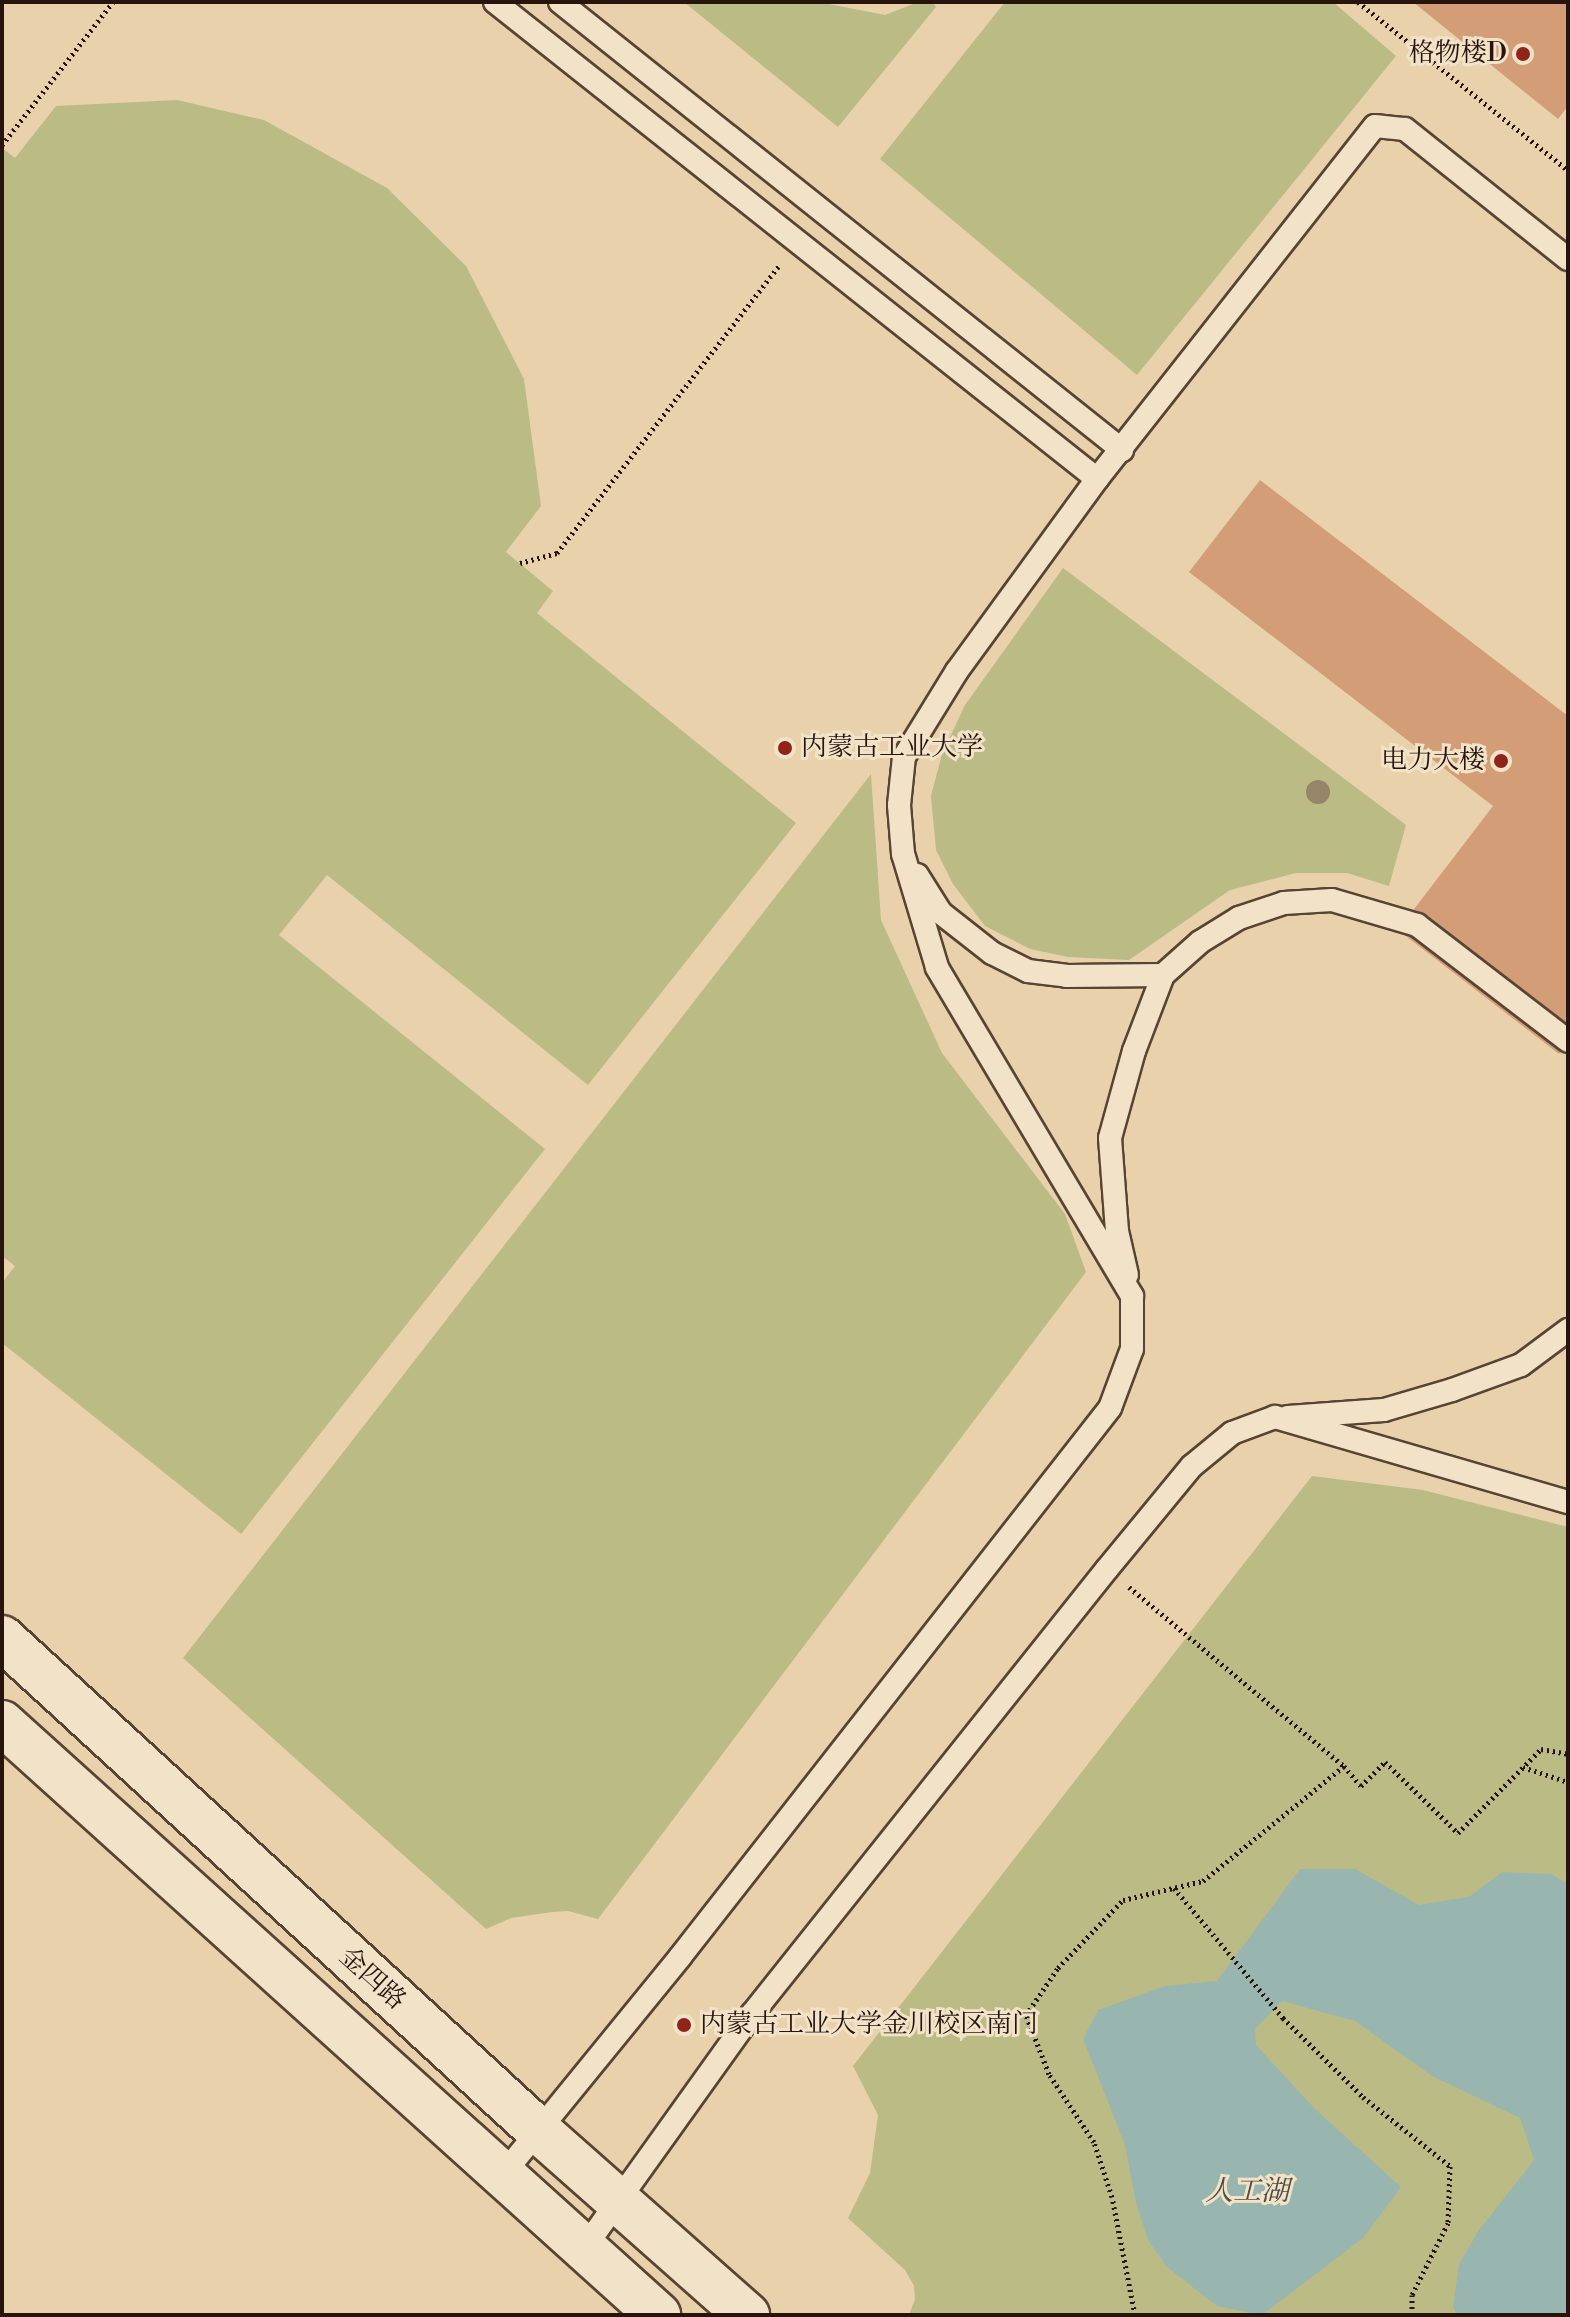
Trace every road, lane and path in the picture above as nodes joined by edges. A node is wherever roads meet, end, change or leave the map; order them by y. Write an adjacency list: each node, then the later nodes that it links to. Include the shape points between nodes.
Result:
1 (113, 2): 5 (path)
2 (495, 2): 7 (lane)
3 (560, 2): 9 (lane)
4 (1358, 2): 6 (path)
5 (2, 145)
6 (1568, 170)
7 (798, 241): 10 (lane); 11 (path, via 557,553)
8 (1568, 259): 9 (lane, via 1405,129 1375,126)
9 (1122, 450): 10 (lane)
10 (1097, 479): 12 (lane, via 957,671 904,757 899,805)
11 (520, 563)
12 (903, 854): 13 (lane, via 941,913 992,953 1028,971); 15 (lane, via 937,967)
13 (1163, 975): 14 (lane, via 1200,942 1239,918 1284,903 1332,900 1417,925); 15 (lane, via 1134,1051 1110,1138 1117,1231)
14 (1568, 1041)
15 (1132, 1296): 29 (lane, via 1132,1349 1110,1408)
16 (1568, 1330): 17 (lane, via 1521,1365 1452,1390 1384,1410)
17 (1275, 1417): 18 (lane); 19 (lane, via 1232,1433 1192,1466)
18 (1568, 1502)
19 (1107, 1569): 23 (path); 31 (lane, via 752,2014)
20 (2, 1638): 26 (street, 金四路)
21 (2, 1723): 28 (street)
22 (1568, 1754): 24 (path, via 1541,1749)
23 (1344, 1766): 24 (path, via 1361,1786 1385,1762 1458,1833); 27 (path, via 1203,1881)
24 (1523, 1767): 25 (path)
25 (1568, 1782)
26 (233, 1852): 28 (street); 29 (street, 金四路)
27 (1173, 1888): 35 (path, via 1123,1900 1058,1968 1026,2015 1049,2074 1094,2142 1112,2197); 36 (path, via 1283,2018 1363,2097 1450,2166 1448,2223 1412,2295)
28 (187, 1889): 30 (street)
29 (539, 2131): 30 (lane); 31 (street, 金四路)
30 (504, 2173): 32 (street)
31 (619, 2200): 32 (lane); 34 (street, 金四路)
32 (585, 2247): 33 (street)
33 (658, 2315)
34 (747, 2315)
35 (1135, 2315)
36 (1412, 2315)

